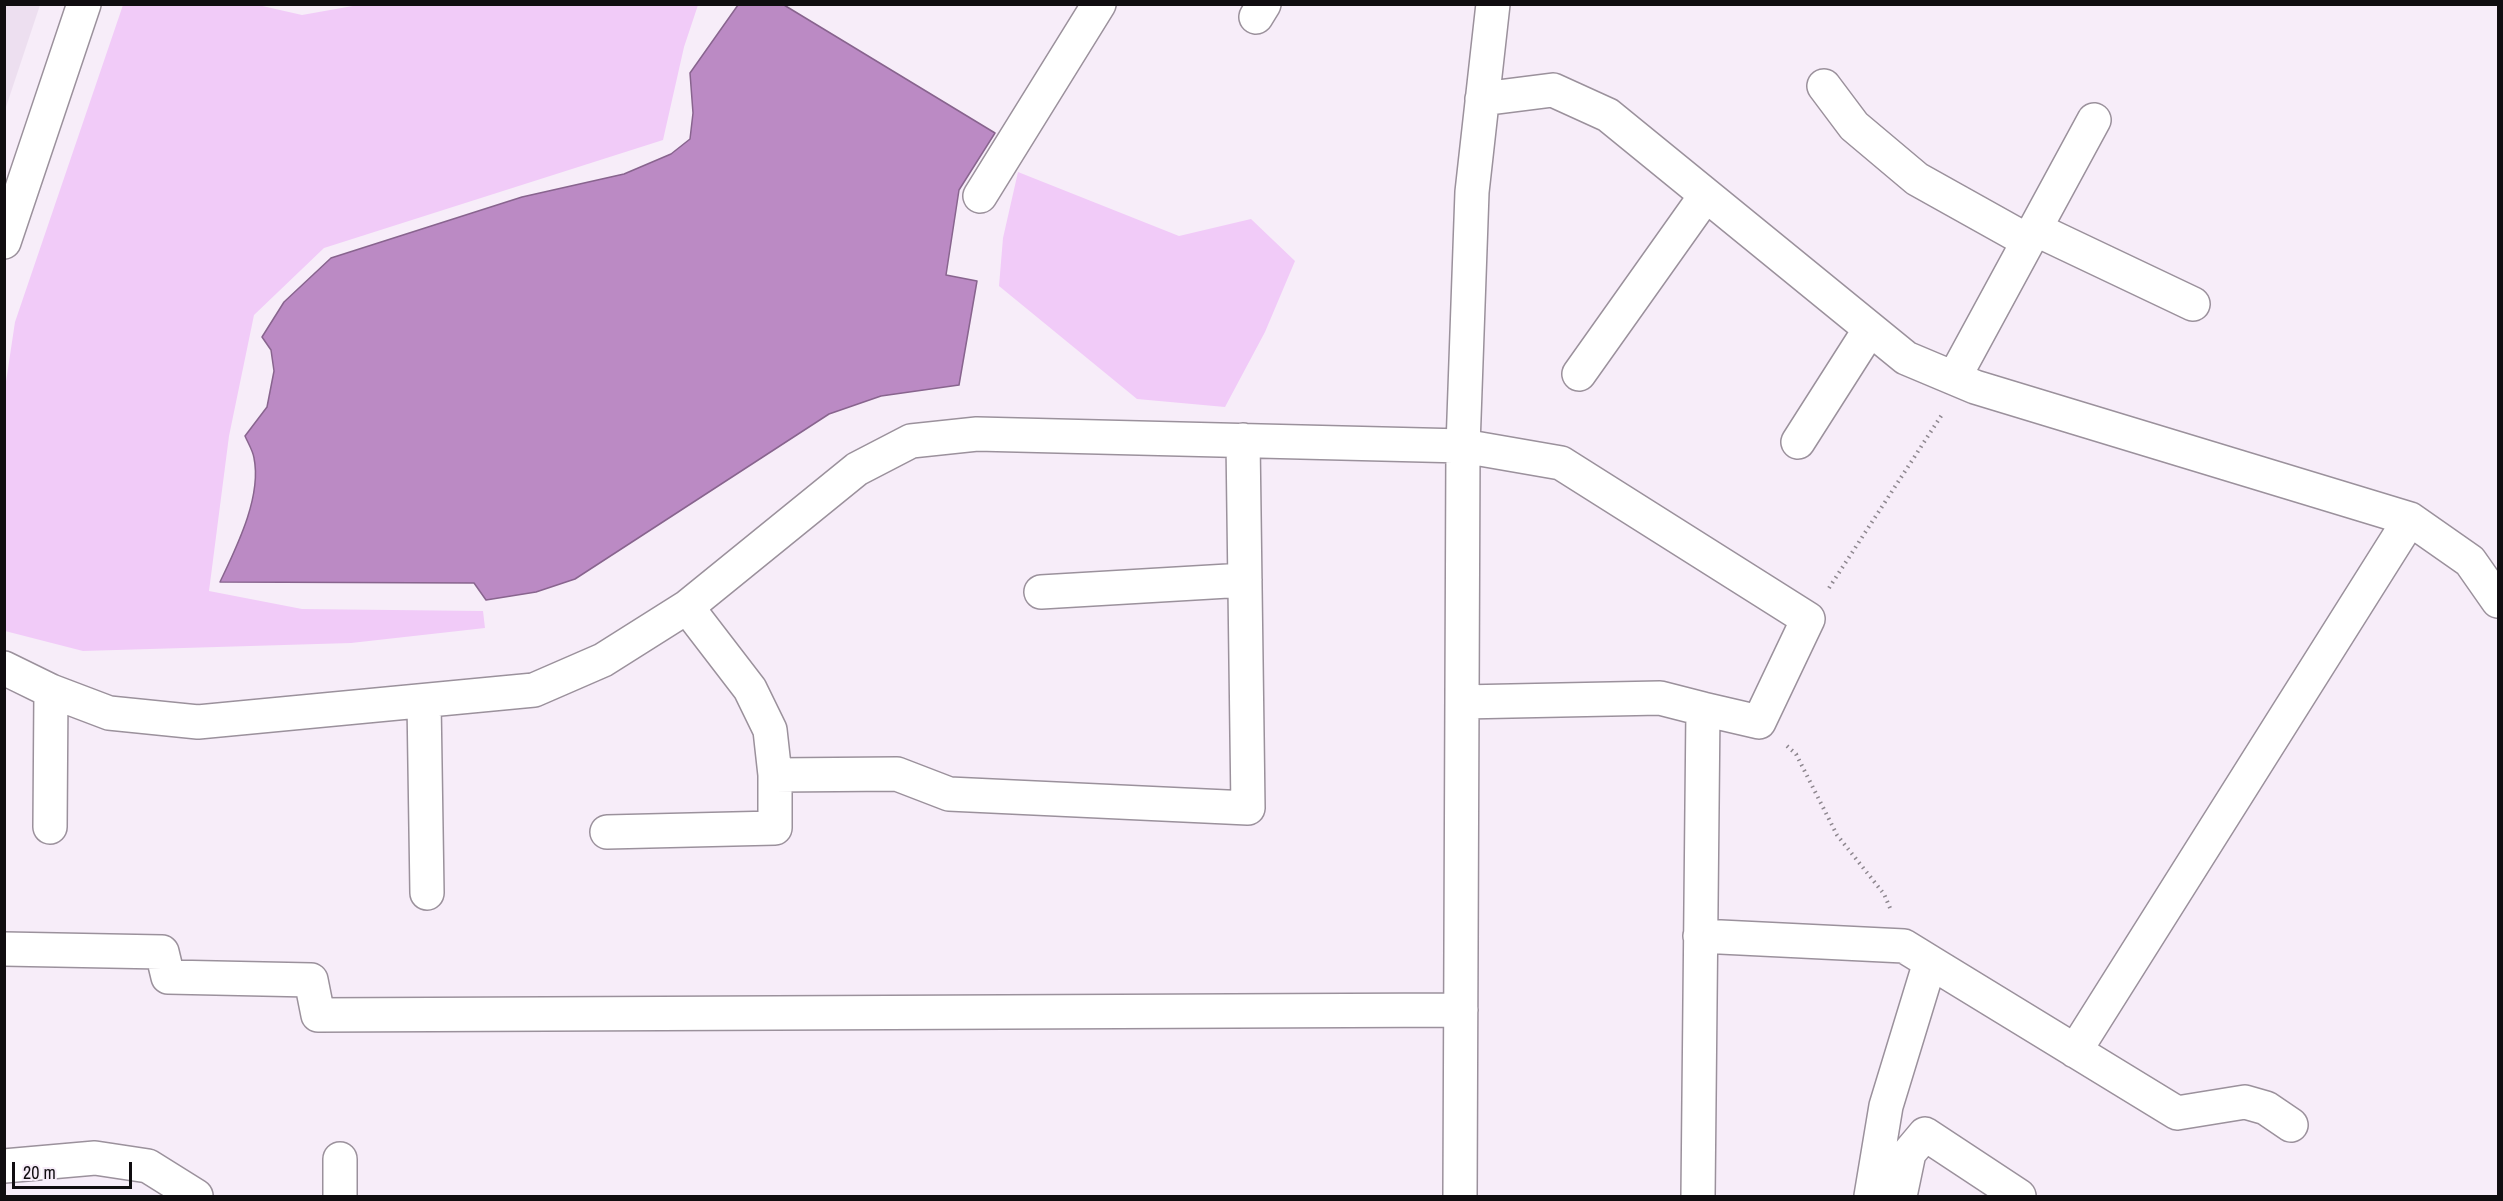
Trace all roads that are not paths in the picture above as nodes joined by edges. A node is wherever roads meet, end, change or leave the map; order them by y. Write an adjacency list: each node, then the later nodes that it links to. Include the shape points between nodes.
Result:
1 (84, 4): 10 (street)
2 (1099, 4): 8 (street)
3 (1493, 4): 5 (street)
4 (1824, 86): 9 (street, via 1854,126 1917,179)
5 (1482, 99): 7 (street, via 1552,90 1608,115); 17 (street, via 1472,192)
6 (2094, 120): 9 (street)
7 (1706, 195): 12 (street); 13 (street)
8 (980, 196)
9 (2032, 235): 11 (street); 14 (street)
10 (4, 242)
11 (2193, 304)
12 (1870, 329): 14 (street, via 1906,358); 16 (street)
13 (1578, 374)
14 (1958, 380): 18 (street)
15 (1243, 440): 17 (street); 19 (street); 22 (street, via 977,434 911,441 857,469)
16 (1798, 442)
17 (1463, 446): 26 (street); 27 (street, via 1561,463 1809,619 1759,722)
18 (2409, 519): 21 (street, via 2470,561); 36 (street)
19 (1245, 580): 20 (street); 28 (street, via 1248,808 949,794 897,774)
20 (1041, 592)
21 (2499, 601)
22 (687, 608): 25 (street, via 603,660 534,690); 28 (street, via 750,689 770,730)
23 (4, 668): 24 (street)
24 (51, 691): 25 (street, via 109,713 198,722); 29 (street)
25 (424, 701): 31 (street)
26 (1462, 702): 27 (street, via 1660,698); 35 (street)
27 (1703, 709): 32 (street)
28 (775, 775): 30 (street, via 775,828)
29 (50, 827)
30 (607, 832)
31 (428, 893)
32 (1700, 936): 34 (street); 43 (street)
33 (4, 950): 35 (street, via 162,952 168,977 311,980 318,1015)
34 (1917, 954): 36 (street); 44 (street)
35 (1461, 1010): 42 (street)
36 (2076, 1051): 37 (street, via 2177,1113 2246,1102 2266,1108)
37 (2291, 1125)
38 (340, 1159): 41 (street)
39 (4, 1166): 40 (street, via 95,1158 148,1166)
40 (196, 1197)
41 (340, 1197)
42 (1461, 1197)
43 (1698, 1197)
44 (1871, 1197)
45 (1900, 1197): 46 (street, via 1909,1153 1925,1134)
46 (2019, 1197)

